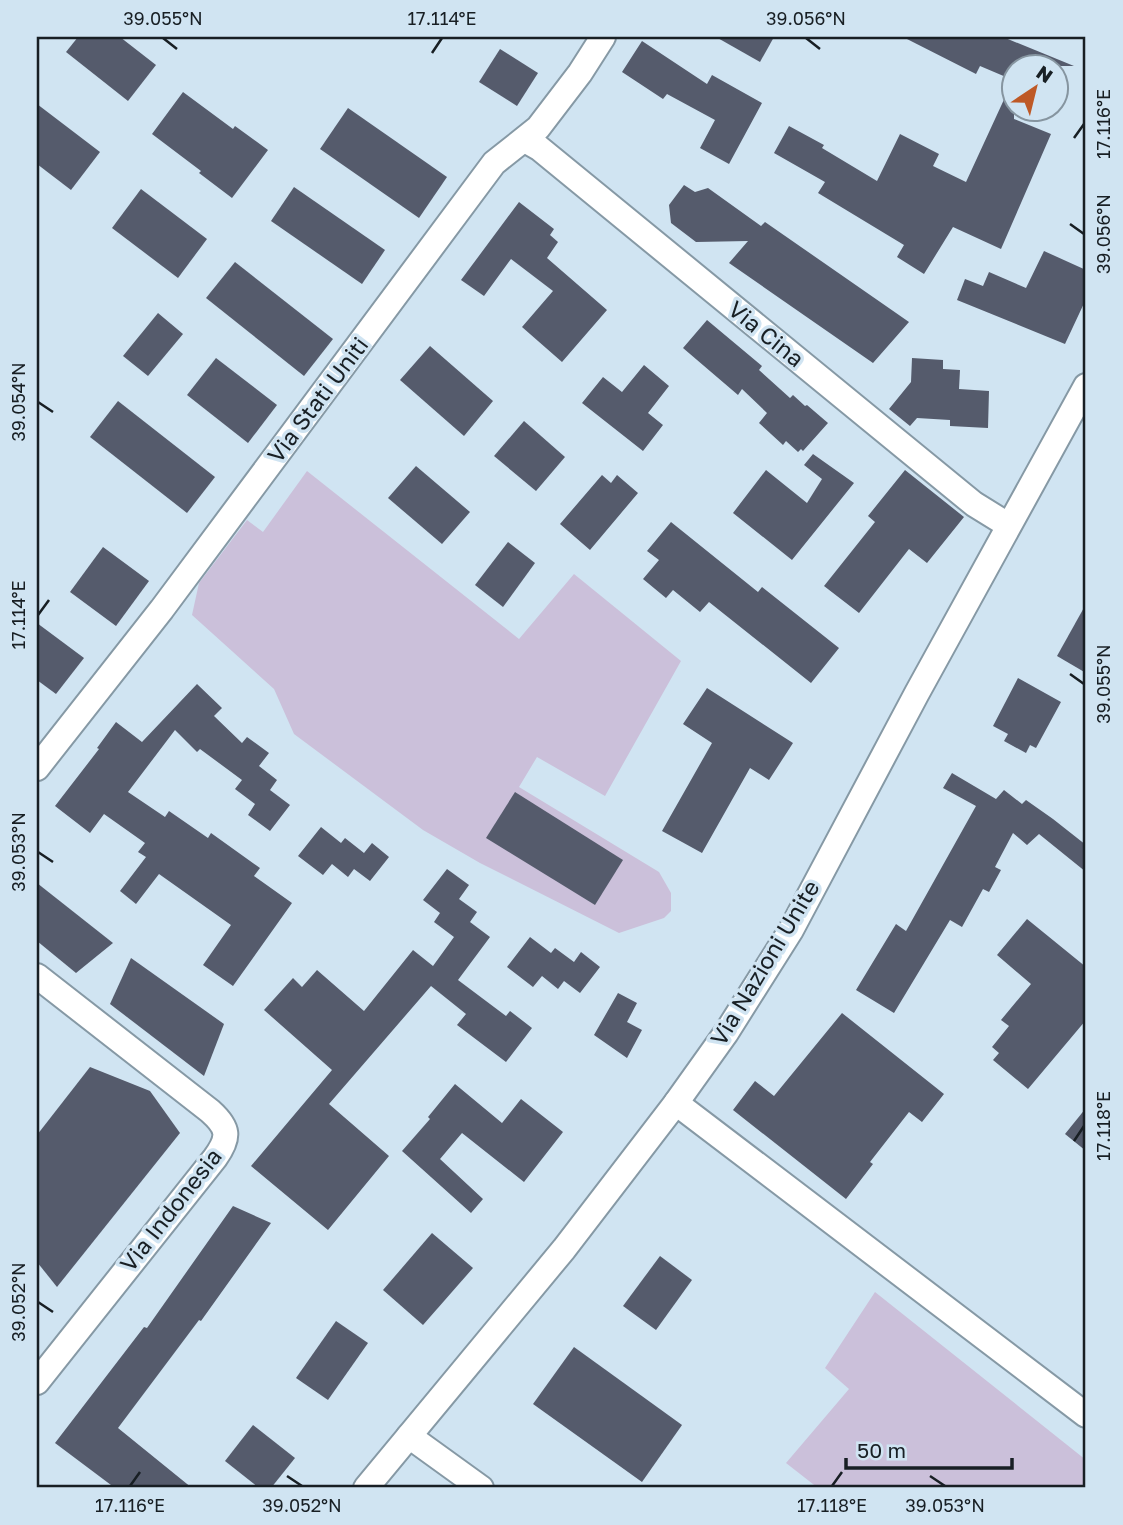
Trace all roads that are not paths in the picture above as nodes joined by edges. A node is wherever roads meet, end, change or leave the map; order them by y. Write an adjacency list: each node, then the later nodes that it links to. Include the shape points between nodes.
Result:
1 (603, 37): 2 (street, Via Stati Uniti)
2 (525, 140): 4 (street, Via Cina, via 974,504); 5 (street, Via Stati Uniti, via 494,163 162,609)
3 (1086, 386): 4 (street, Via Nazioni Unite)
4 (1008, 525): 7 (street, Via Nazioni Unite, via 780,948)
5 (37, 768)
6 (37, 976): 8 (street, Via Indonesia, via 210,1111 225,1126 226,1134 215,1158)
7 (676, 1103): 9 (street); 10 (street, Via Nazioni Unite, via 564,1249)
8 (37, 1382)
9 (1086, 1415)
10 (409, 1436): 11 (street, Via Nazioni Unite); 12 (street)
11 (366, 1488)
12 (481, 1488)

